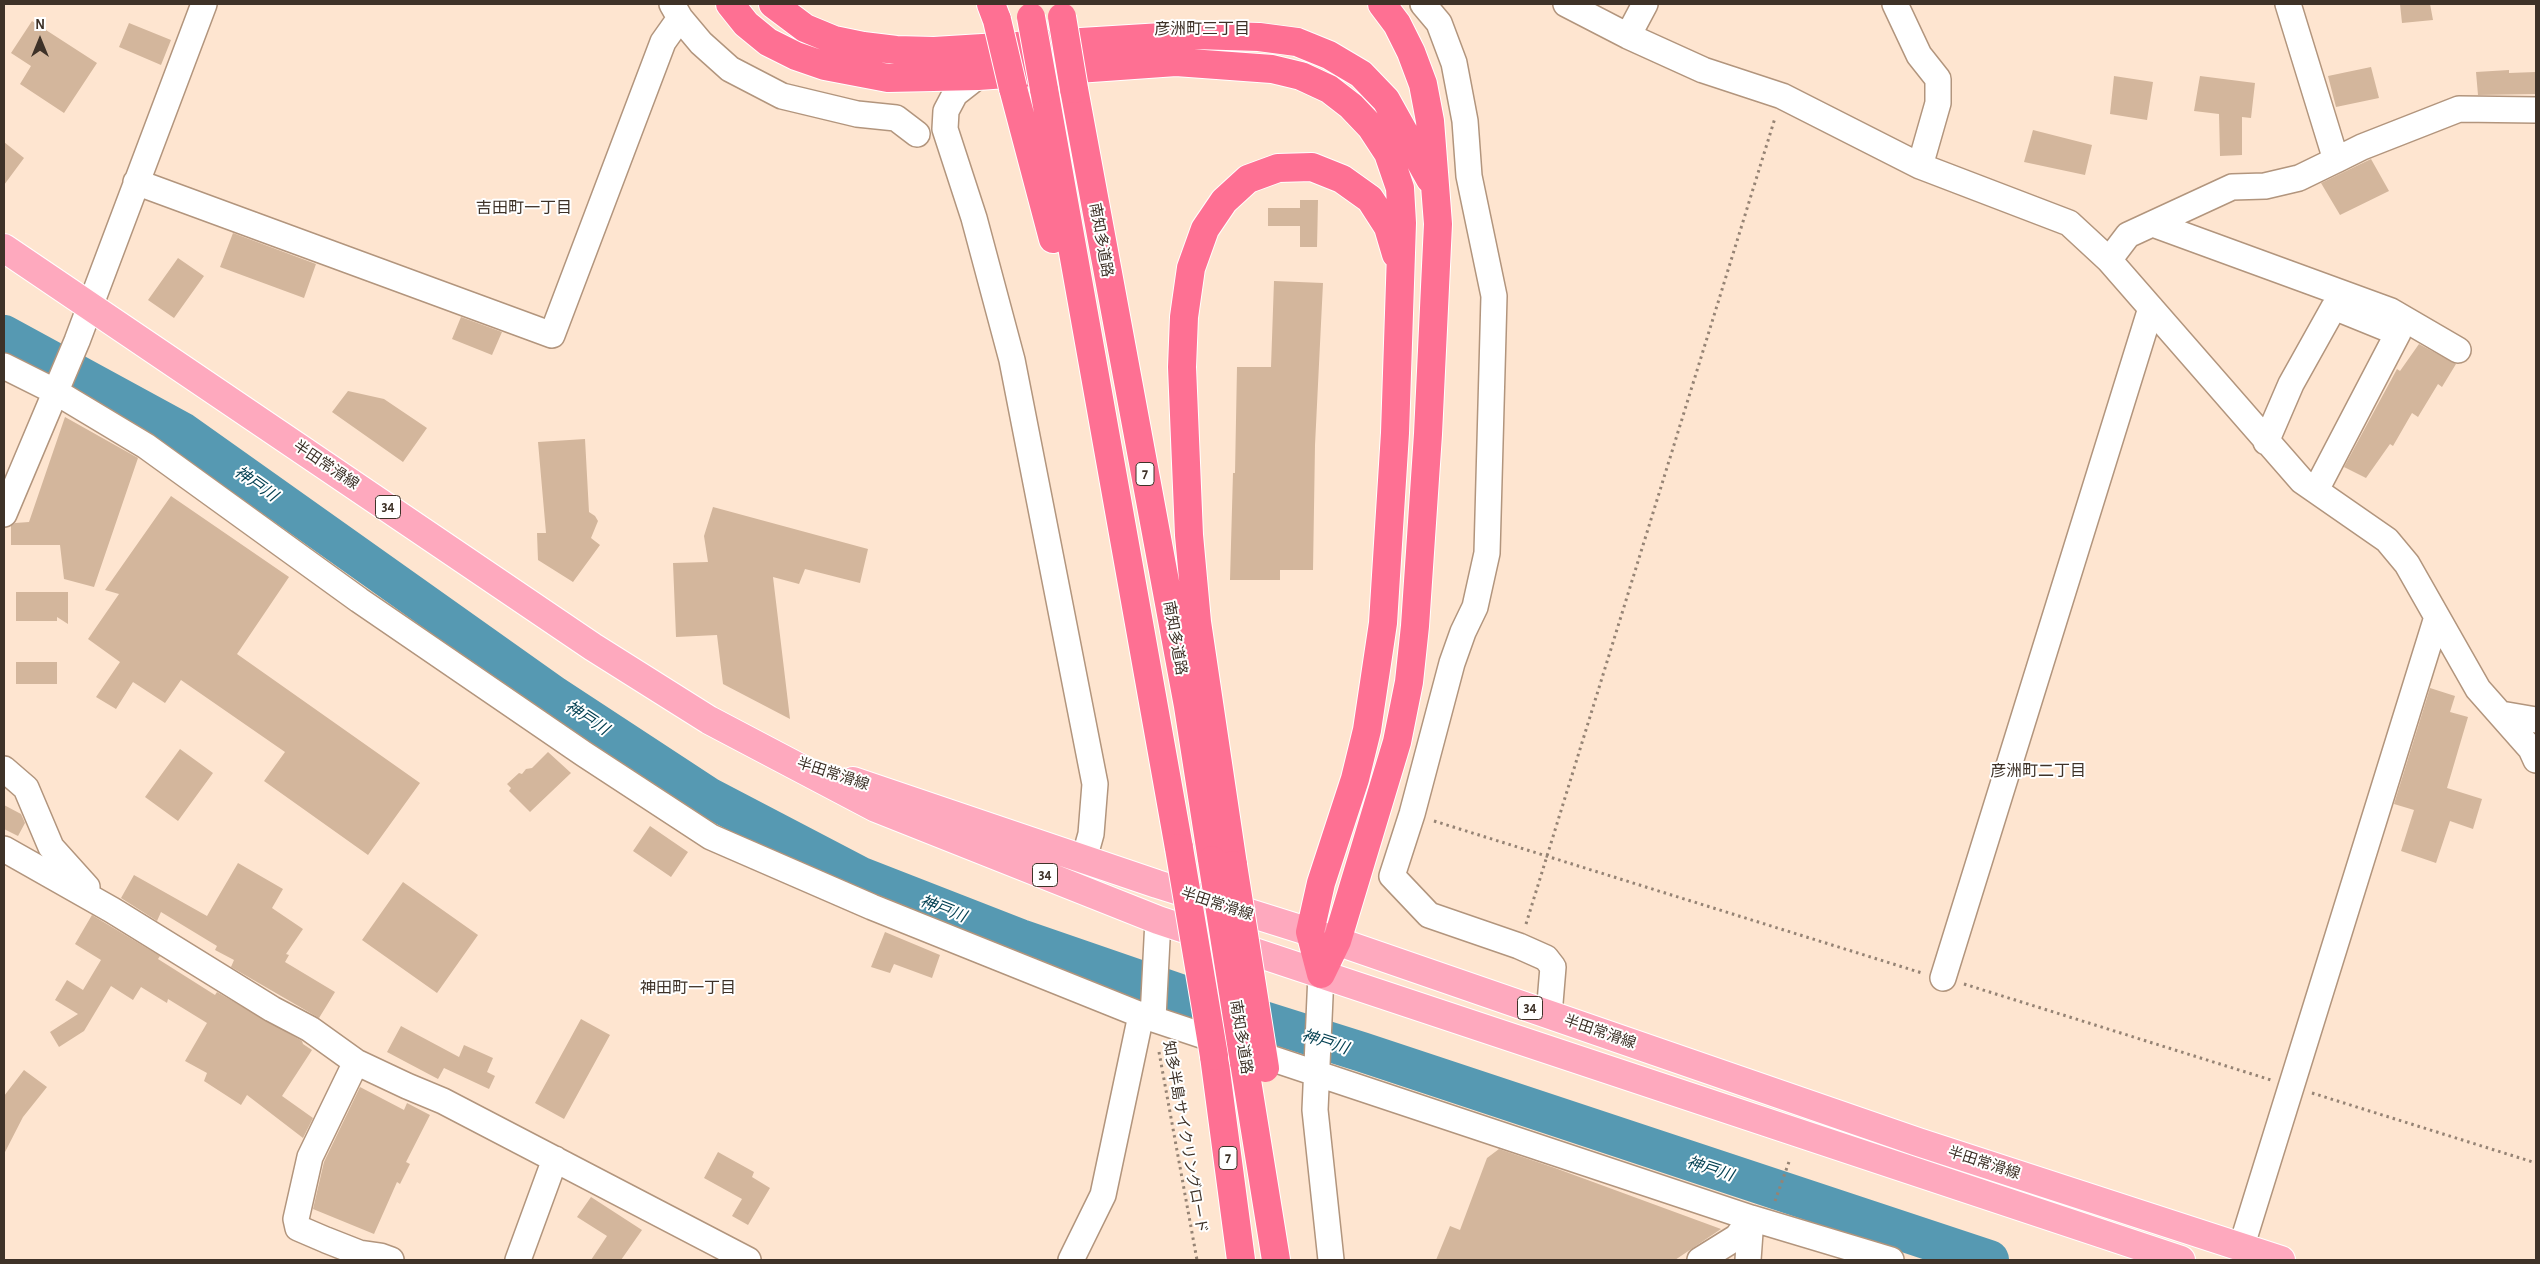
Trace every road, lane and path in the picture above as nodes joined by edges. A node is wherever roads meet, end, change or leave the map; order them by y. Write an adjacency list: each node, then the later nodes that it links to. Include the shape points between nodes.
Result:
1 (204, 4): 21 (street)
2 (730, 4): 15 (highway, via 746,24 768,42 826,66 888,78)
3 (773, 4): 22 (highway, via 805,28 834,40 896,50 934,51 1195,35 1297,42 1361,74 1386,100)
4 (1382, 4): 22 (highway, via 1408,45 1423,84 1430,121)
5 (1423, 4): 42 (street, via 1439,23 1454,63 1465,121 1469,176 1494,296 1487,553 1475,607 1462,632 1452,663)
6 (1566, 4): 14 (street)
7 (1645, 4): 14 (street)
8 (1895, 4): 20 (street, via 1919,56 1938,78 1938,103)
9 (2288, 4): 19 (street)
10 (1030, 10): 30 (highway, 南知多道路 / 7, bridge)
11 (676, 11): 18 (street, via 701,43 730,69 782,96 858,114 896,118); 21 (street, via 552,335)
12 (1061, 11): 46 (highway, 南知多道路 / 7, bridge, via 1188,706)
13 (994, 12): 30 (highway, bridge, via 1044,198 1075,338)
14 (1628, 36): 16 (street, via 1703,70)
15 (978, 76): 26 (highway, via 1176,62 1253,66 1301,76 1329,89 1351,106 1371,127 1388,153 1400,188); 45 (street, via 955,94 946,112 945,129 974,218 1012,360 1095,784 1091,834)
16 (1782, 96): 20 (street); 44 (path)
17 (2536, 110): 19 (street, via 2459,109)
18 (917, 134)
19 (2336, 160): 23 (street, via 2299,178 2265,186 2232,187)
20 (1920, 166): 25 (street, via 2070,223)
21 (136, 182): 27 (street)
22 (1434, 186): 50 (highway, via 1438,224 1428,434 1410,673 1397,742)
23 (2153, 224): 25 (street, via 2128,235); 29 (street, via 2391,312)
24 (4, 248): 27 (main road, 半田常滑線 / 34)
25 (2109, 260): 28 (street)
26 (1401, 267): 46 (highway, via 1388,227 1370,199 1342,179 1312,167 1278,168 1248,179 1224,201 1205,229 1191,268 1184,317 1182,367 1189,535); 48 (highway, via 1395,433 1377,677 1367,730 1321,883)
27 (90, 306): 32 (street); 39 (main road, 半田常滑線 / 34, via 593,647 709,720)
28 (2151, 308): 33 (street); 52 (street)
29 (2458, 350)
30 (1092, 356): 69 (highway, 南知多道路 / 7, bridge, via 1214,1056)
31 (11, 369): 32 (street)
32 (56, 392): 35 (street); 54 (street, via 146,446 359,600 711,837 872,907)
33 (2266, 442): 34 (street, via 2302,481); 34 (street, via 2291,384 2334,307 2398,333)
34 (2316, 490): 36 (street, via 2387,540 2407,564)
35 (4, 514)
36 (2437, 617): 37 (street, via 2478,689); 58 (street)
37 (2501, 714): 38 (street); 40 (street)
38 (2536, 720)
39 (778, 756): 45 (main road, 半田常滑線 / 34); 49 (main road, 半田常滑線 / 34, via 876,808)
40 (2536, 760)
41 (4, 769): 47 (street, via 26,788 51,847 74,875)
42 (1412, 814): 44 (path); 51 (street, via 1392,876 1429,915)
43 (4, 849): 47 (street)
44 (1548, 855): 51 (path); 52 (path)
45 (1084, 859): 48 (main road, 半田常滑線 / 34)
46 (1222, 863): 70 (highway, 南知多道路 / 7, bridge, via 1254,1065 1253,1111)
47 (112, 910): 56 (street, via 310,1029)
48 (1310, 932): 50 (main road, 半田常滑線 / 34); 53 (highway)
49 (1158, 933): 53 (main road, 半田常滑線 / 34); 54 (street)
50 (1337, 941): 53 (highway); 55 (main road, 半田常滑線 / 34)
51 (1519, 946): 55 (street, via 1546,958 1553,967)
52 (1943, 978): 58 (path)
53 (1321, 986): 57 (street); 75 (main road, 半田常滑線 / 34)
54 (1149, 1013): 57 (street); 67 (street, via 1103,1195); 68 (path, 知多半島サイクリングロード)
55 (1549, 1015): 63 (main road, 半田常滑線 / 34, via 1918,1142)
56 (356, 1062): 59 (street, via 443,1101); 64 (street, via 310,1157 296,1219 298,1228)
57 (1318, 1072): 62 (street); 71 (street, via 1315,1110)
58 (2291, 1086): 61 (path); 63 (street)
59 (555, 1159): 65 (street); 66 (street)
60 (1790, 1159): 62 (path)
61 (2536, 1163)
62 (1760, 1220): 72 (street); 73 (street); 74 (street)
63 (2241, 1248): 76 (main road, 半田常滑線 / 34)
64 (378, 1258)
65 (518, 1260)
66 (748, 1260)
67 (1071, 1260)
68 (1197, 1260)
69 (1241, 1260)
70 (1276, 1260)
71 (1331, 1260)
72 (1700, 1260)
73 (1748, 1260)
74 (1890, 1260)
75 (2181, 1260)
76 (2281, 1260)

